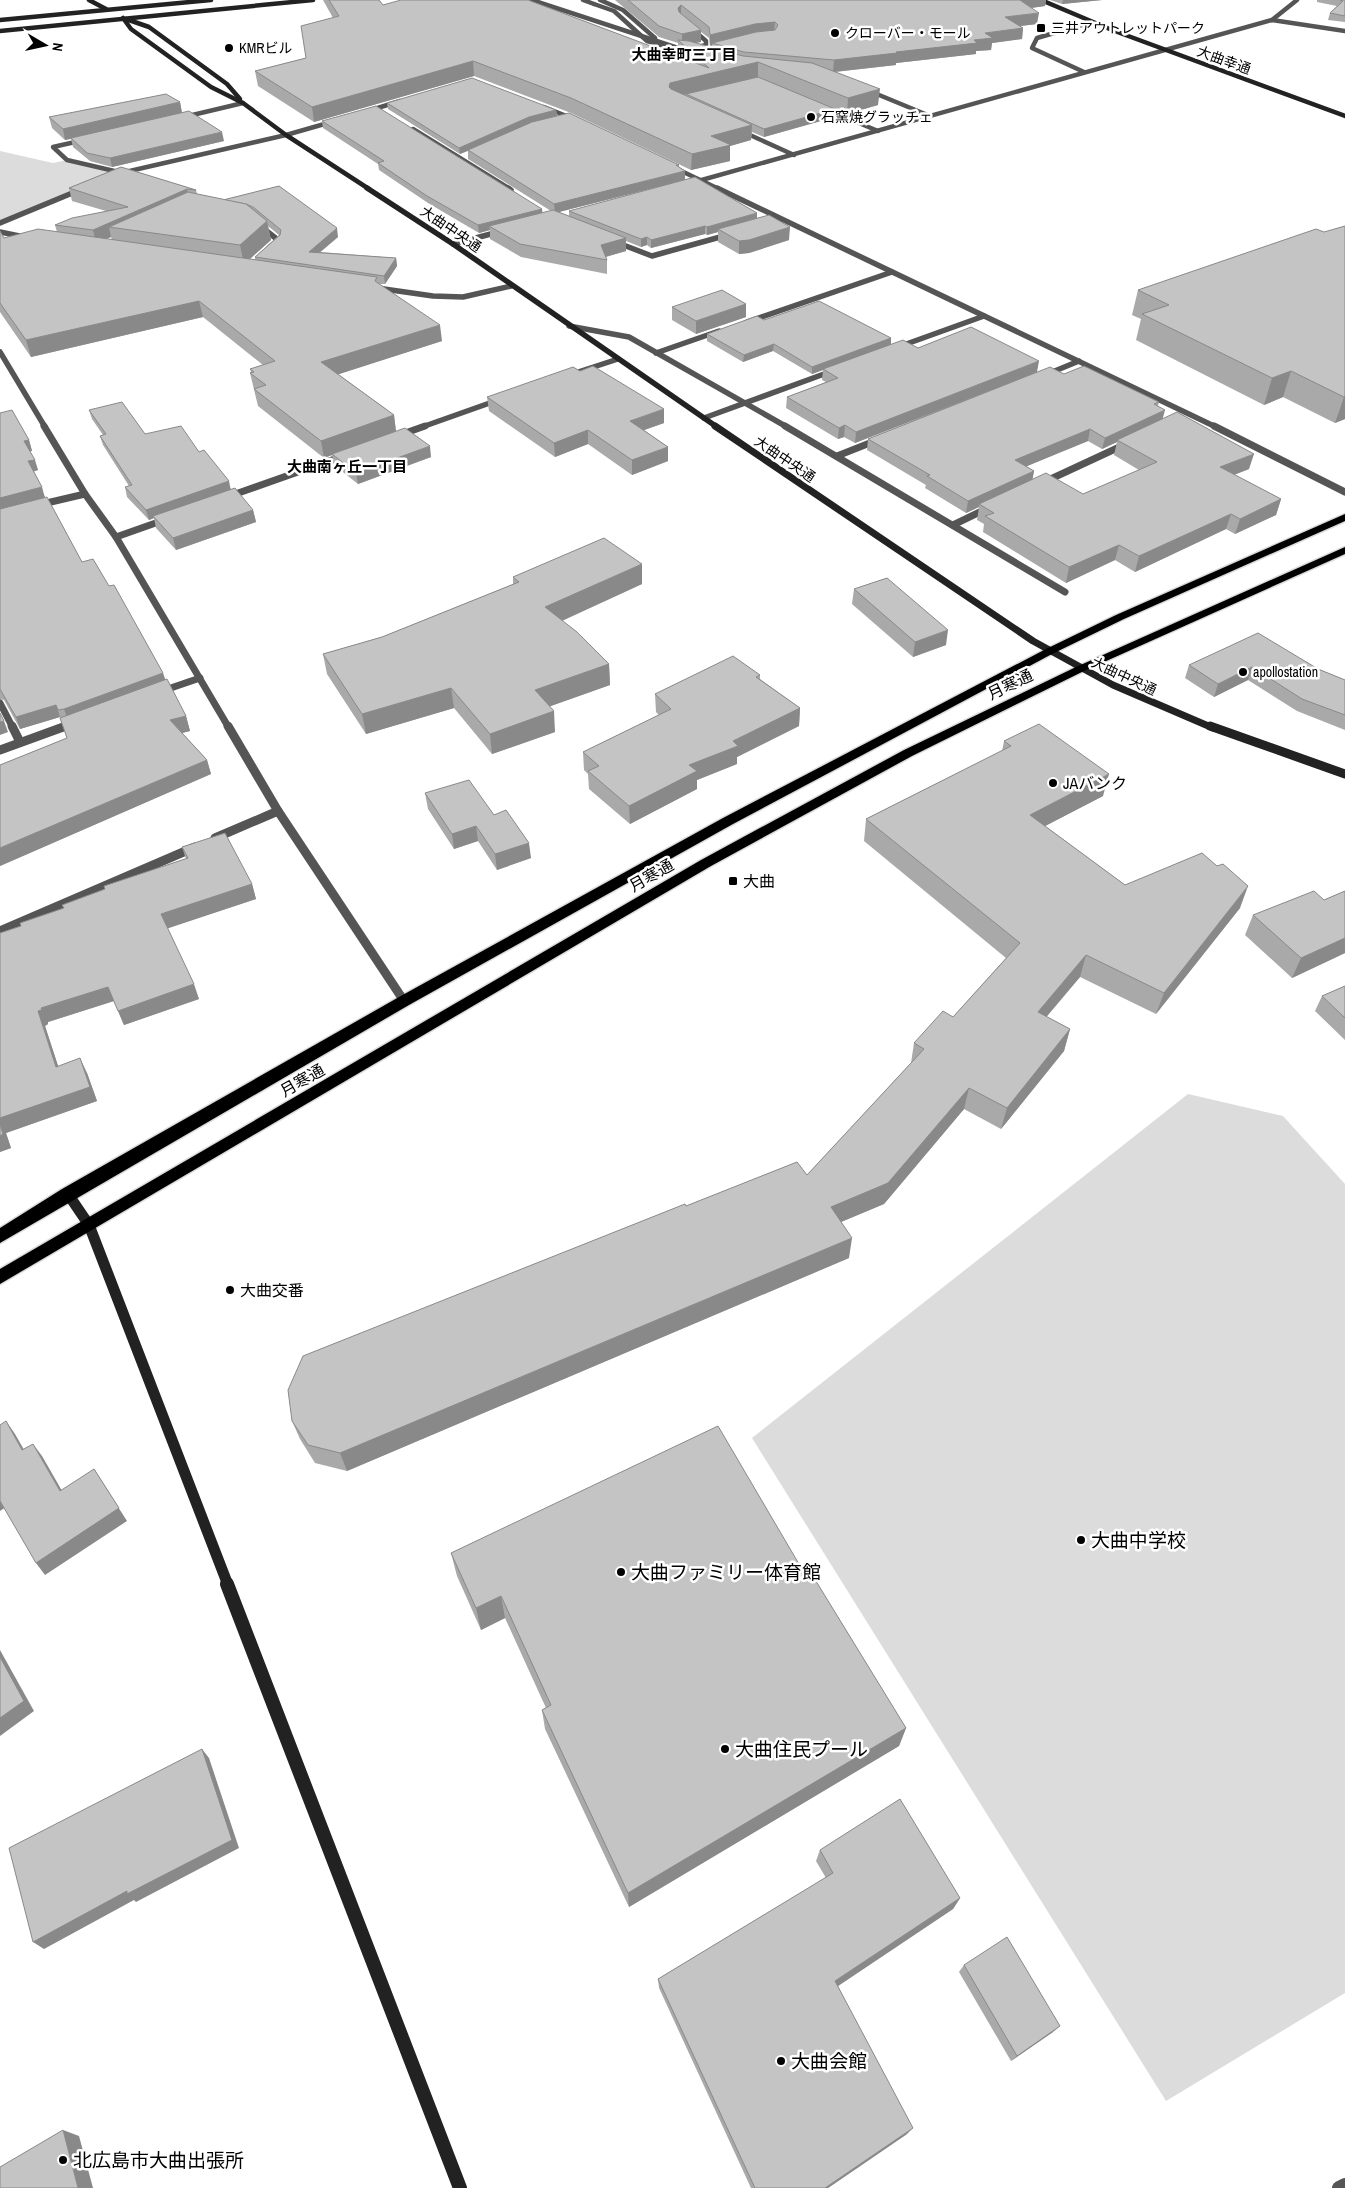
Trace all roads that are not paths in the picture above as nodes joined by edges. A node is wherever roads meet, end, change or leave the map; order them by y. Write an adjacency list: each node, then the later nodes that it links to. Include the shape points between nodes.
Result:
1 (89, 0): 10 (main road, 大曲中央通)
2 (211, 0): 10 (main road)
3 (313, 0): 11 (main road)
4 (545, 0): 8 (street)
5 (583, 0): 19 (street, bridge, via 614,11 647,41 687,53)
6 (1041, 0): 15 (main road, 大曲幸通)
7 (1296, 0): 14 (street)
8 (534, 1): 20 (street)
9 (602, 1): 13 (street, via 623,10 656,39 686,48 706,45 706,41)
10 (107, 10): 11 (main road, 大曲中央通); 12 (main road)
11 (123, 18): 16 (main road); 24 (main road, 大曲中央通, via 131,29 212,87); 24 (main road, 大曲中央通, via 149,27 227,84)
12 (0, 20)
13 (682, 20)
14 (1272, 20): 17 (street); 18 (street)
15 (1092, 22): 18 (main road, 大曲幸通); 21 (street, via 1037,38 1032,48)
16 (0, 31)
17 (1345, 31)
18 (1166, 50): 21 (street); 31 (main road, 大曲幸通)
19 (709, 51)
20 (699, 55)
21 (1084, 72): 30 (street)
22 (859, 87): 30 (street)
23 (407, 99): 27 (street)
24 (244, 103): 33 (street); 40 (main road, 大曲中央通)
25 (535, 104): 32 (street)
26 (813, 104): 39 (street)
27 (378, 108): 28 (street); 29 (street)
28 (360, 113)
29 (387, 113)
30 (930, 116): 39 (street)
31 (1345, 116)
32 (570, 117): 35 (street); 36 (street)
33 (177, 118)
34 (342, 119): 40 (street)
35 (562, 119)
36 (578, 122)
37 (411, 128): 44 (street)
38 (734, 128): 43 (street)
39 (878, 131): 43 (street)
40 (286, 135): 46 (street); 61 (main road, 大曲中央通)
41 (91, 138): 46 (street, via 53,147 67,160)
42 (470, 154): 44 (street)
43 (794, 155): 48 (street)
44 (461, 158): 51 (street)
45 (666, 164): 48 (street)
46 (122, 173): 47 (street)
47 (114, 176)
48 (700, 181): 49 (street); 53 (street)
49 (691, 183)
50 (88, 187): 55 (street)
51 (516, 193)
52 (252, 219): 62 (street, via 278,240)
53 (781, 219): 54 (street); 63 (street)
54 (772, 222)
55 (0, 223)
56 (508, 230): 61 (street)
57 (0, 232): 60 (street)
58 (735, 232): 59 (street, via 652,256)
59 (608, 238)
60 (36, 239)
61 (453, 244): 64 (main road, 大曲中央通)
62 (265, 251)
63 (892, 272): 66 (street); 67 (street)
64 (511, 286): 65 (street, via 463,298); 68 (main road, 大曲中央通)
65 (374, 288)
66 (984, 316): 70 (street); 74 (street)
67 (738, 325)
68 (569, 326): 72 (street, via 629,337); 73 (main road, 大曲中央通)
69 (728, 328): 72 (street)
70 (892, 350)
71 (0, 352): 90 (street)
72 (656, 352): 79 (street)
73 (618, 358): 76 (street); 81 (main road, 大曲中央通)
74 (1079, 361): 77 (street); 80 (street)
75 (846, 366): 79 (street)
76 (558, 378)
77 (1034, 379)
78 (511, 395): 84 (street)
79 (744, 403): 81 (street); 87 (street)
80 (1190, 414): 82 (street); 89 (street)
81 (704, 418): 100 (main road, 大曲中央通)
82 (1182, 418)
83 (890, 435): 87 (street)
84 (389, 439)
85 (1138, 439): 88 (street)
86 (351, 453): 91 (street)
87 (837, 456): 96 (street)
88 (1032, 488)
89 (1345, 492)
90 (86, 494): 93 (street); 97 (street)
91 (219, 500)
92 (997, 504): 96 (street)
93 (28, 508)
94 (172, 517): 97 (street)
95 (1345, 517): 100 (highway, 月寒通)
96 (953, 525): 99 (street)
97 (116, 537): 102 (street)
98 (1345, 550): 101 (highway, 月寒通)
99 (1064, 592)
100 (1048, 652): 101 (main road, 大曲中央通); 111 (highway, 月寒通, via 728,821)
101 (1080, 669): 108 (main road, 大曲中央通, via 1177,714); 113 (highway, 月寒通, via 908,753 706,863)
102 (200, 678): 103 (street); 109 (street)
103 (146, 697)
104 (0, 703): 106 (street)
105 (83, 720): 106 (street)
106 (20, 742): 107 (street)
107 (0, 750)
108 (1345, 774)
109 (278, 811): 110 (street); 111 (street)
110 (0, 931)
111 (404, 1001): 112 (highway, 月寒通)
112 (68, 1194): 113 (main road); 114 (highway, 月寒通)
113 (89, 1225): 115 (highway, 月寒通); 117 (main road)
114 (0, 1236)
115 (0, 1277)
116 (1345, 2185): 118 (street)
117 (460, 2188)
118 (1339, 2188)

